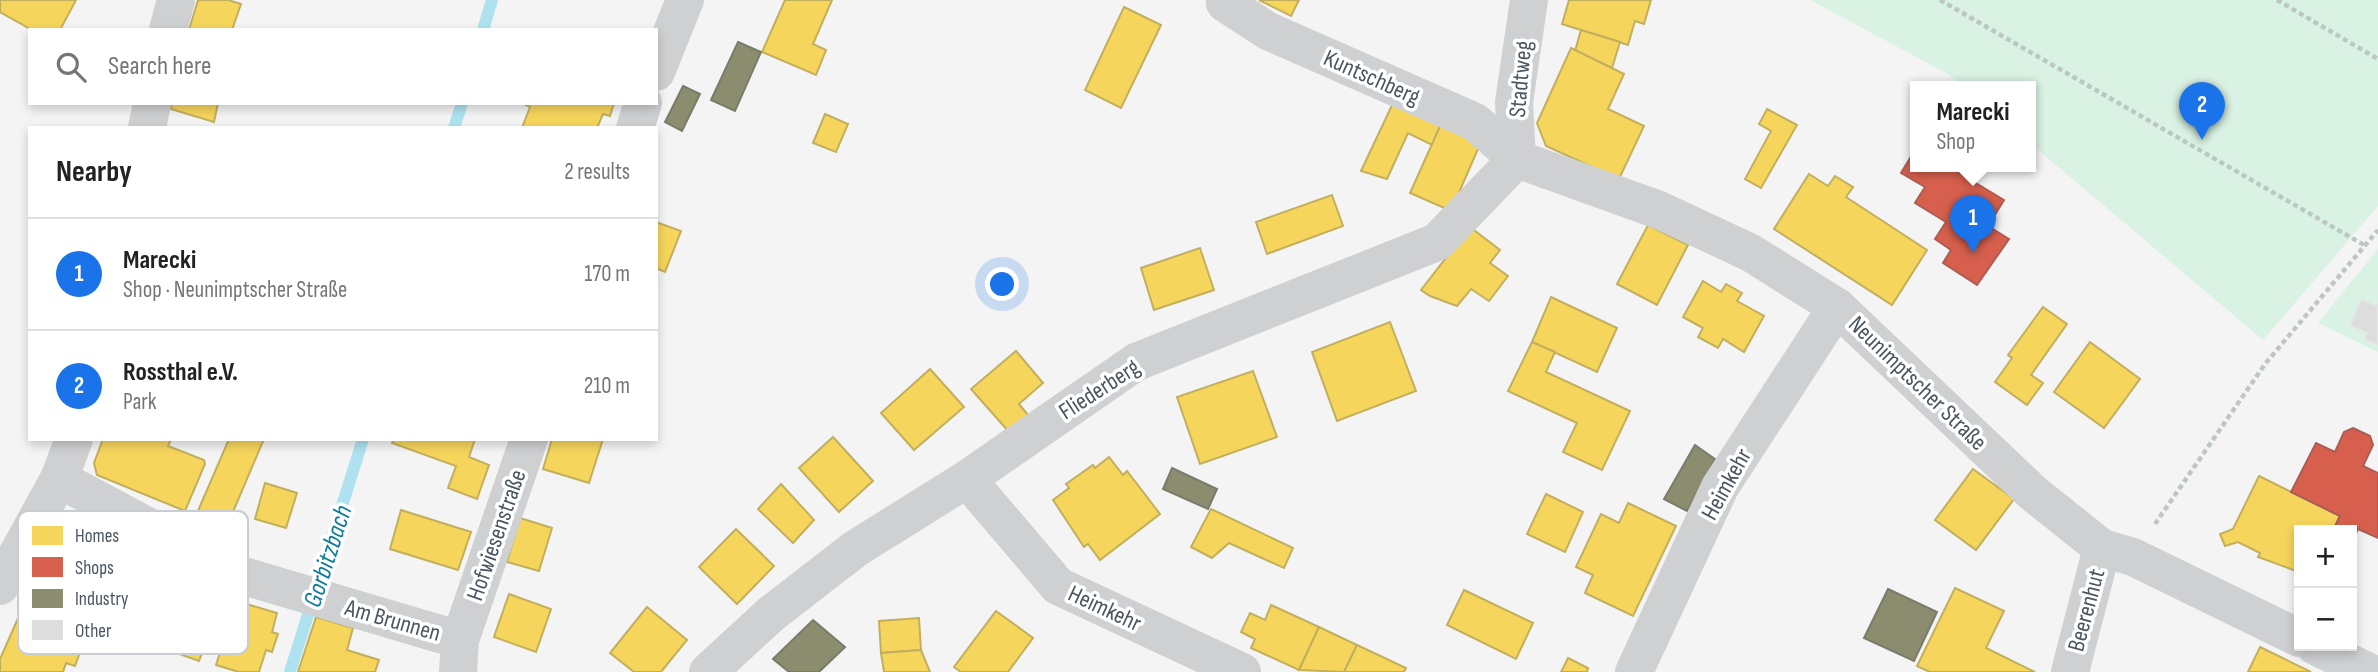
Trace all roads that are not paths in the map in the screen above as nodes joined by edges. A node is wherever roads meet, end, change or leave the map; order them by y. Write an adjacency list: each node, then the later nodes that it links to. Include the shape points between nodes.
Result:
1 (176, 0): 5 (street)
2 (685, 0): 6 (street)
3 (1226, 0): 11 (street, Kuntschberg, via 1268,31 1475,122)
4 (1529, 0): 11 (street, Stadtweg, via 1514,102)
5 (169, 28)
6 (658, 67)
7 (152, 105): 9 (street)
8 (642, 105): 10 (street)
9 (147, 126)
10 (636, 126)
11 (1517, 159): 12 (street, Neunimptscher Straße, via 1659,210 1751,253); 16 (street, Fliederberg, via 1437,242 1136,362)
12 (1837, 307): 19 (street, Neunimptscher Straße, via 2033,493); 28 (street, Heimkehr, via 1720,487)
13 (73, 441): 15 (street)
14 (528, 441): 25 (street, Hofwiesenstraße)
15 (59, 479): 17 (street); 18 (street, Am Brunnen)
16 (967, 479): 26 (street, Fliederberg, via 855,548 771,614); 27 (street, Heimkehr, via 1058,586)
17 (41, 511)
18 (119, 511)
19 (2118, 552): 23 (street, Neunimptscher Straße); 29 (street, Beerenhut)
20 (18, 553): 22 (street)
21 (248, 577): 25 (street, Am Brunnen, via 335,604)
22 (0, 586)
23 (2294, 636)
24 (2325, 651): 30 (street)
25 (459, 656)
26 (708, 672)
27 (1242, 672)
28 (1634, 672)
29 (2070, 672)
30 (2369, 672)

